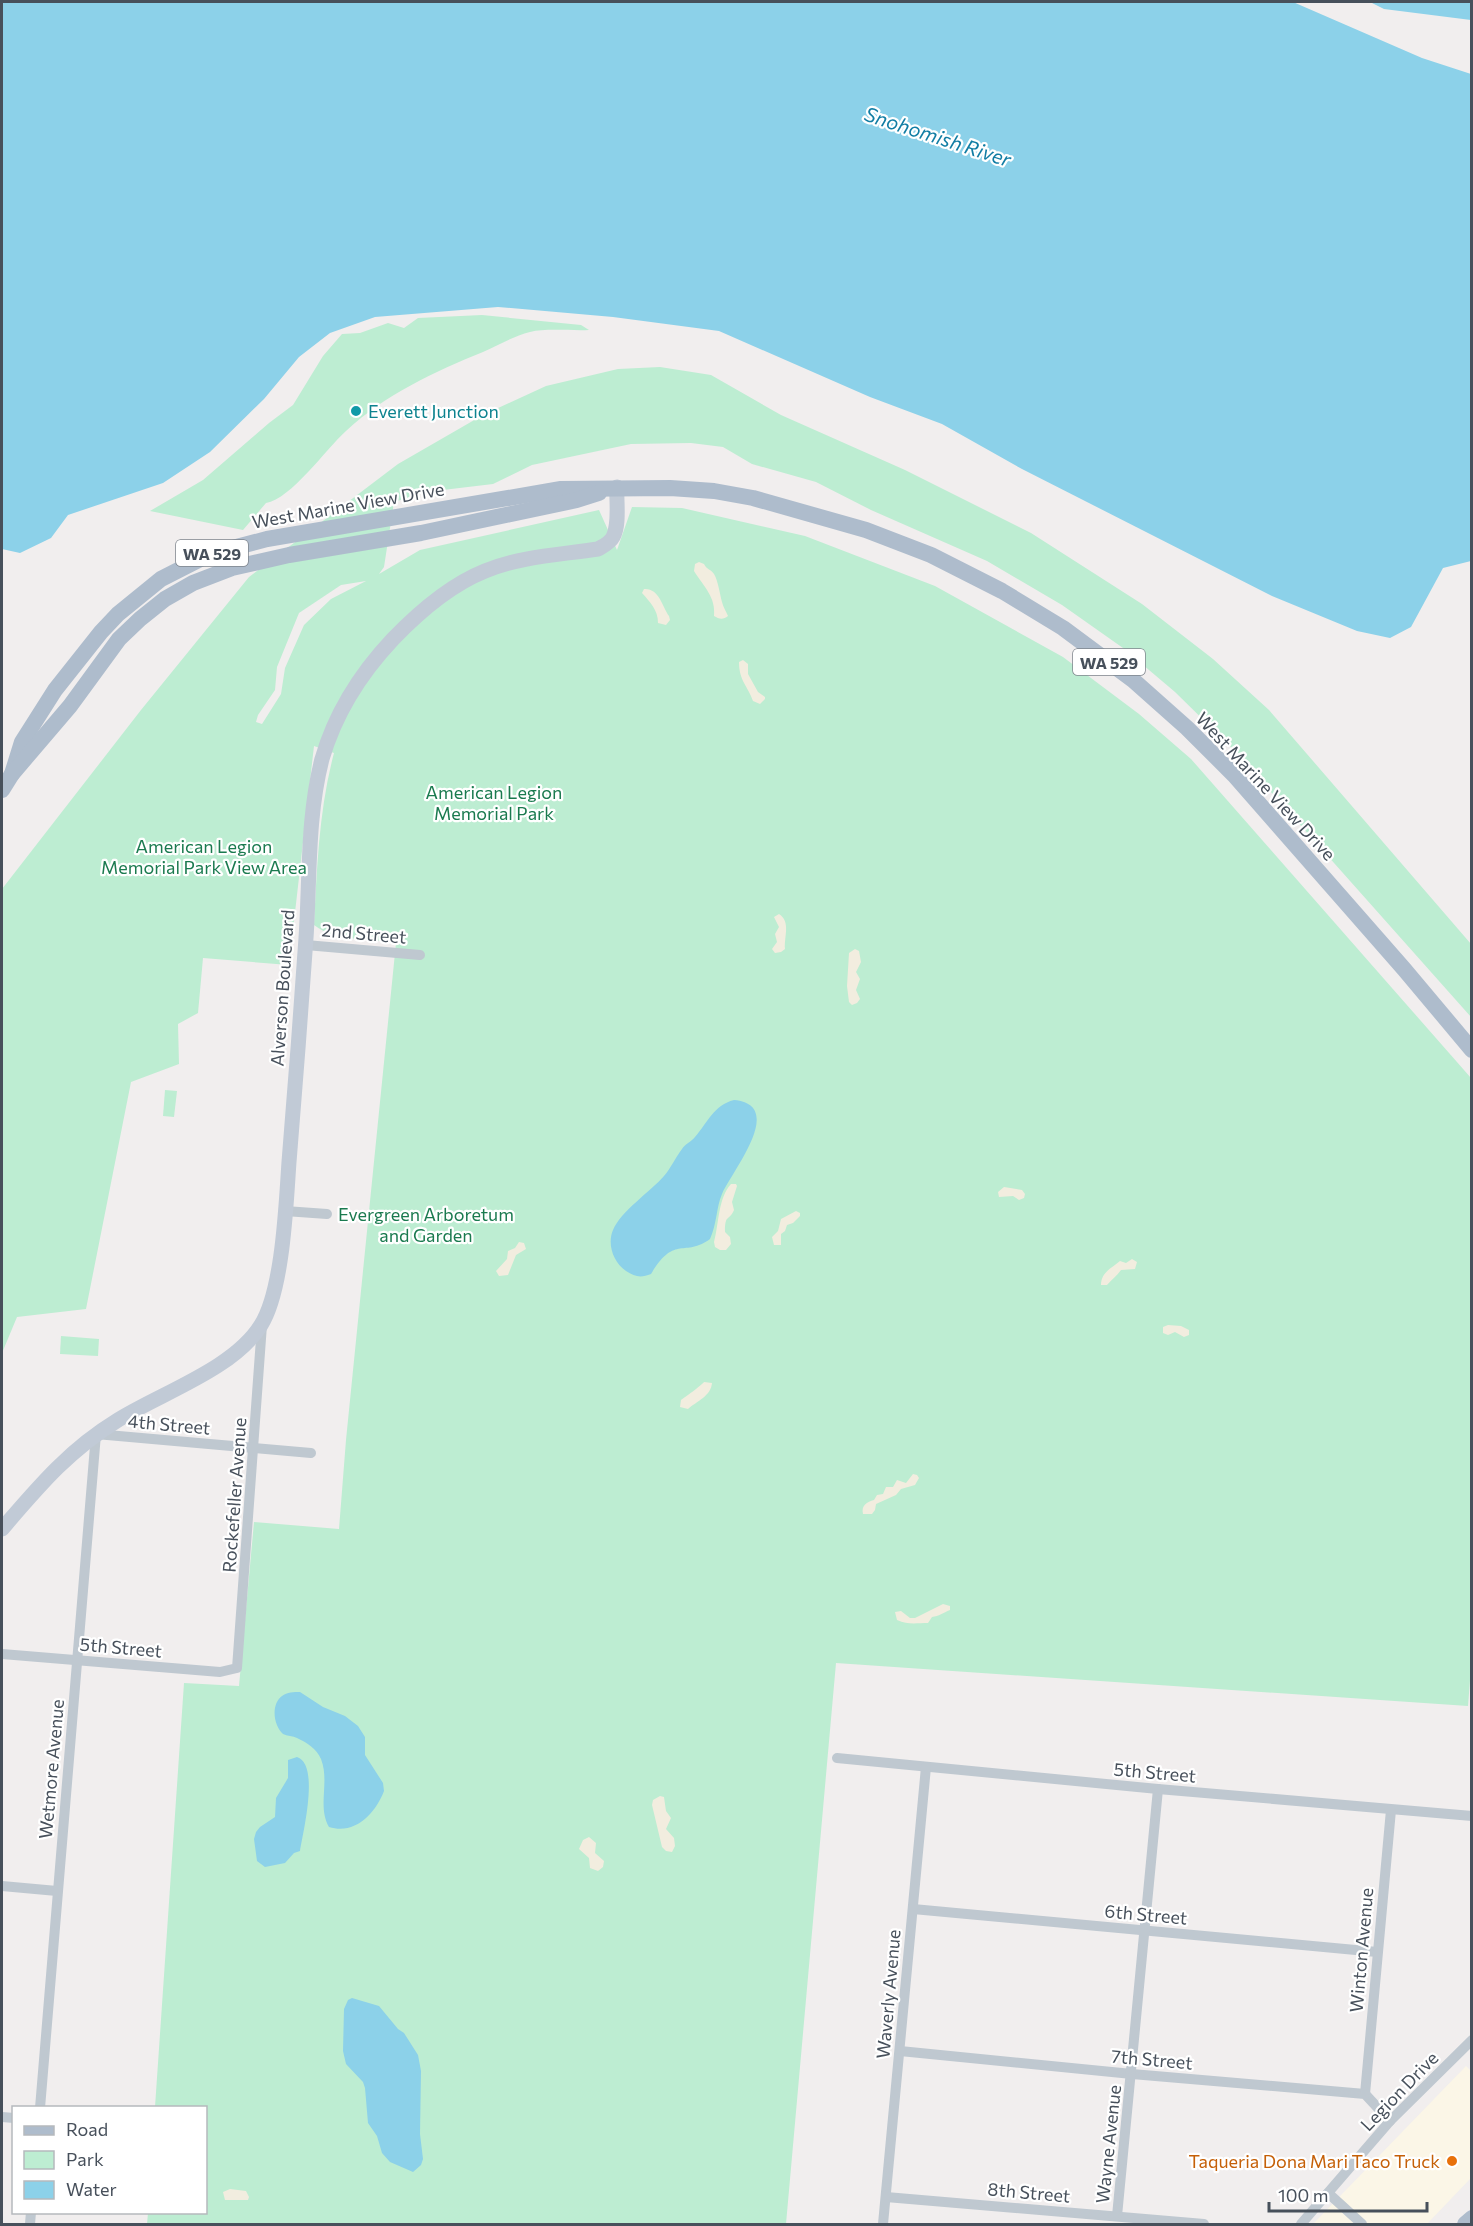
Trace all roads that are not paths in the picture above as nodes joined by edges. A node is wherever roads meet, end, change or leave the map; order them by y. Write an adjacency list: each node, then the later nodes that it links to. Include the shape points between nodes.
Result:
1 (617, 487): 2 (main road, West Marine View Drive / WA 529, via 577,500 421,533 289,555 232,568 193,583 165,599 119,639 70,706); 2 (main road, West Marine View Drive / WA 529, via 561,489 419,512 239,545 183,566 118,614 55,690 22,742); 4 (main road, Alverson Boulevard, via 614,537 607,544 590,550 524,558 483,571 454,587 409,622 361,678 332,730 317,781); 6 (main road, West Marine View Drive / WA 529, via 714,491 866,530 931,555 1063,628 1133,680 1234,775)
2 (12, 774): 3 (main road, West Marine View Drive / WA 529)
3 (2, 790)
4 (306, 945): 5 (street, 2nd Street); 7 (main road, Alverson Boulevard)
5 (420, 955)
6 (1472, 1050)
7 (285, 1211): 8 (street); 9 (main road, Alverson Boulevard, via 279,1264)
8 (327, 1214)
9 (262, 1325): 10 (main road, Alverson Boulevard, via 212,1369); 11 (street, Rockefeller Avenue)
10 (96, 1434): 11 (street, 4th Street); 13 (main road, Alverson Boulevard, via 52,1470); 15 (street, Wetmore Avenue)
11 (254, 1448): 12 (street, 4th Street); 16 (street, Rockefeller Avenue)
12 (311, 1453)
13 (2, 1529)
14 (2, 1654): 15 (street, 5th Street)
15 (77, 1660): 16 (street, 5th Street, via 220,1671); 23 (street, Wetmore Avenue)
16 (237, 1668)
17 (837, 1758): 18 (street, 5th Street)
18 (926, 1767): 19 (street, 5th Street); 24 (street, Waverly Avenue)
19 (1158, 1789): 20 (street, 5th Street); 25 (street, Wayne Avenue)
20 (1391, 1810): 21 (street, 5th Street); 26 (street, Winton Avenue)
21 (1472, 1816)
22 (2, 1886): 23 (street)
23 (57, 1891): 31 (street, Wetmore Avenue)
24 (913, 1909): 25 (street, 6th Street); 28 (street, Waverly Avenue)
25 (1145, 1930): 26 (street, 6th Street); 29 (street, Wayne Avenue)
26 (1377, 1952): 30 (street, Winton Avenue)
27 (1472, 2040): 32 (street, Legion Drive)
28 (900, 2051): 29 (street, 7th Street); 34 (street, Waverly Avenue)
29 (1132, 2074): 30 (street, 7th Street); 35 (street, Wayne Avenue)
30 (1365, 2094): 32 (street)
31 (40, 2106)
32 (1389, 2121): 33 (street, Legion Drive)
33 (1328, 2193): 39 (street, Legion Drive); 40 (street)
34 (886, 2197): 35 (street, 8th Street); 37 (street, Waverly Avenue)
35 (1117, 2216): 38 (street, 8th Street)
36 (1472, 2218): 41 (main road)
37 (883, 2224)
38 (1204, 2224)
39 (1301, 2224)
40 (1362, 2224)
41 (1465, 2224)

